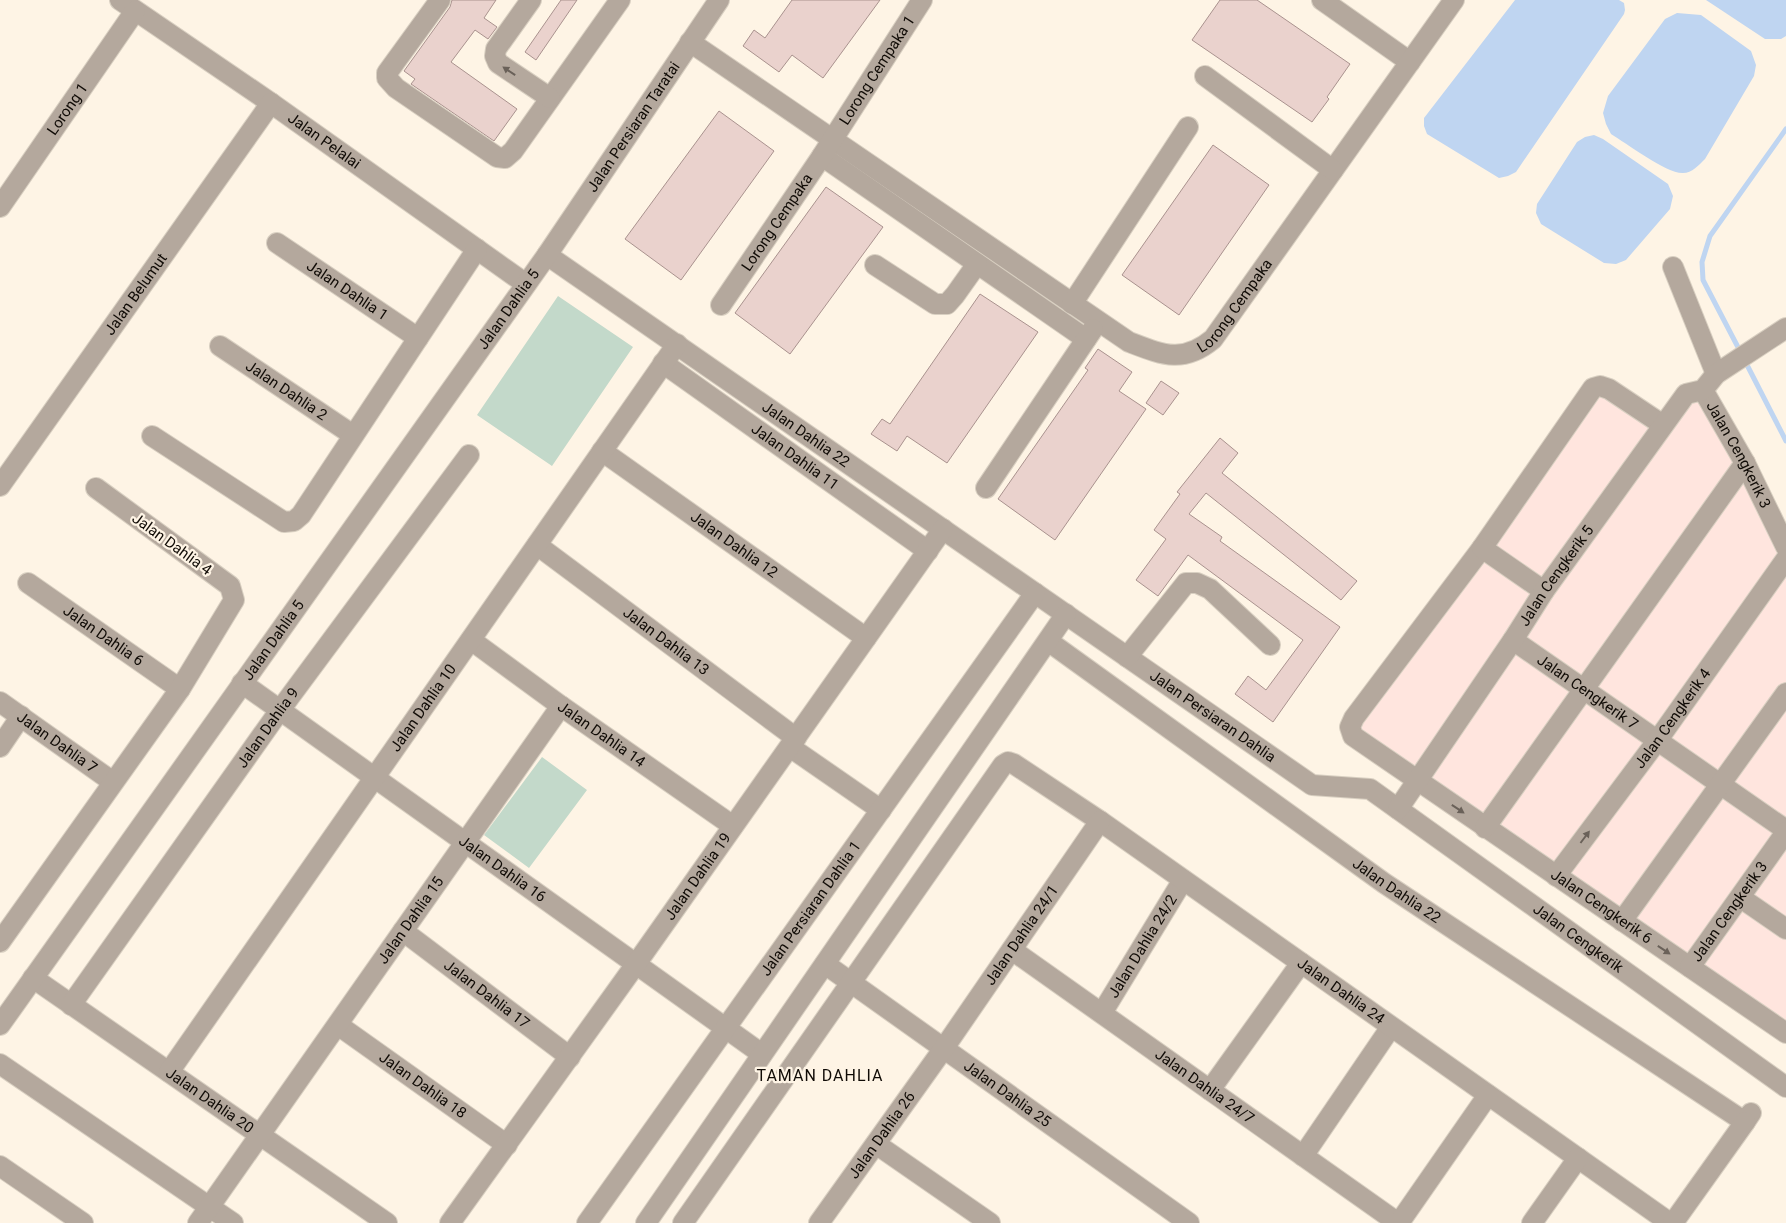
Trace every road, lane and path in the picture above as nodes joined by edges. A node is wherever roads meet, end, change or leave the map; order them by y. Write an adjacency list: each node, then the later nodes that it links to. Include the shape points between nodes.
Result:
1 (440, 0): 12 (street, via 387,73 390,82 498,157 505,158)
2 (531, 0): 12 (street, one-way to 2, via 498,63 496,56 496,49)
3 (620, 0): 12 (street)
4 (719, 0): 9 (street, Jalan Persiaran Taratai)
5 (922, 0): 15 (street, Lorong Cempaka 1)
6 (1322, 0): 10 (street)
7 (1454, 0): 10 (street, Lorong Cempaka)
8 (128, 6): 13 (street, Jalan Pelalai); 17 (street, Lorong 1)
9 (690, 42): 15 (street, Lorong Cempaka); 20 (street, Jalan Persiaran Taratai)
10 (1410, 62): 16 (street, Lorong Cempaka)
11 (1204, 76): 16 (street)
12 (550, 98)
13 (271, 103): 19 (street, Jalan Pelalai); 42 (street, Jalan Belumut)
14 (1188, 127): 25 (street)
15 (827, 148): 21 (street); 25 (street, Lorong Cempaka); 26 (street, Lorong Cempaka)
16 (1333, 170): 27 (street, Lorong Cempaka, via 1213,339 1202,348 1181,355 1158,354 1129,342)
17 (0, 207)
18 (277, 244): 29 (street, Jalan Dahlia 1)
19 (477, 248): 24 (street, Jalan Pelalai); 29 (street)
20 (547, 255): 24 (street, Jalan Dahlia 5); 31 (street, Jalan Dahlia 22)
21 (977, 264): 22 (street, via 947,304 935,304); 30 (street)
22 (875, 266)
23 (1673, 267): 34 (street)
24 (526, 284): 61 (street, Jalan Dahlia 5)
25 (1072, 304): 27 (street, Lorong Cempaka)
26 (721, 305)
27 (1099, 322): 30 (street)
28 (1786, 328): 34 (street, Jalan Cengkerik 5)
29 (418, 338): 37 (street)
30 (1086, 339): 44 (street)
31 (677, 344): 33 (street, Jalan Dahlia 10); 45 (street, Jalan Dahlia 22)
32 (220, 346): 37 (street, Jalan Dahlia 2)
33 (663, 363): 39 (street, Jalan Dahlia 10); 49 (street, Jalan Dahlia 11)
34 (1716, 374): 35 (street, Jalan Cengkerik 5)
35 (1702, 390): 36 (street, Jalan Cengkerik 5, via 1686,394); 41 (street, Jalan Cengkerik 3)
36 (1663, 425): 48 (street, via 1609,388 1593,388); 52 (street, Jalan Cengkerik 5)
37 (353, 435): 38 (street, via 301,516 284,522)
38 (152, 436)
39 (602, 451): 46 (street, Jalan Dahlia 10); 55 (street, Jalan Dahlia 12)
40 (468, 455): 67 (street, Jalan Dahlia 9)
41 (1745, 463): 47 (street, Jalan Cengkerik 3); 63 (street)
42 (0, 486)
43 (96, 488): 62 (street, Jalan Dahlia 4, via 230,586 234,600)
44 (986, 488)
45 (943, 529): 49 (street, Jalan Dahlia 19); 53 (street, Jalan Dahlia 22)
46 (537, 545): 56 (street, Jalan Dahlia 10); 70 (street, Jalan Dahlia 13)
47 (1786, 547)
48 (1482, 548): 52 (street); 73 (street, Jalan Cengkerik 6, via 1350,726 1353,736)
49 (928, 551): 55 (street, Jalan Dahlia 19)
50 (1786, 559): 69 (street, Jalan Cengkerik 4)
51 (28, 583): 62 (street, Jalan Dahlia 6)
52 (1544, 591): 57 (street, Jalan Cengkerik 5)
53 (1035, 593): 54 (street, Jalan Dahlia 22); 78 (street, Jalan Persiaran Dahlia 1)
54 (1066, 614): 58 (street); 60 (street, Jalan Persiaran Dahlia)
55 (866, 638): 70 (street, Jalan Dahlia 19)
56 (471, 640): 66 (street, Jalan Dahlia 14); 72 (street, Jalan Dahlia 10)
57 (1513, 640): 63 (street, Jalan Cengkerik 7); 73 (street, Jalan Cengkerik 5)
58 (1048, 641): 94 (street); 132 (street, Jalan Dahlia 22, via 1384,883 1748,1118)
59 (1270, 645): 60 (street, via 1210,588 1192,583 1186,584)
60 (1127, 656): 76 (street, Jalan Persiaran Dahlia, via 1312,785)
61 (242, 683): 67 (street, Jalan Dahlia 16); 96 (street, Jalan Dahlia 5)
62 (180, 689): 74 (street)
63 (1585, 690): 69 (street, Jalan Cengkerik 7); 81 (street)
64 (1786, 693): 75 (street)
65 (0, 702): 68 (street, Jalan Dahlia 7)
66 (561, 706): 80 (street, Jalan Dahlia 14); 83 (street, Jalan Dahlia 15)
67 (280, 710): 72 (street, Jalan Dahlia 16); 98 (street, Jalan Dahlia 9)
68 (21, 716): 71 (street); 74 (street, Jalan Dahlia 7)
69 (1657, 741): 75 (street, Jalan Cengkerik 7); 84 (street, Jalan Cengkerik 4, one-way to 69)
70 (793, 742): 78 (street, Jalan Dahlia 13); 80 (street, Jalan Dahlia 19)
71 (0, 747)
72 (375, 778): 83 (street, Jalan Dahlia 16); 109 (street, Jalan Dahlia 10)
73 (1418, 781): 77 (street, Jalan Cengkerik 5); 81 (street, Jalan Cengkerik 6, one-way to 81)
74 (113, 782): 90 (street)
75 (1720, 785): 82 (street, Jalan Cengkerik 7); 87 (street)
76 (1370, 789): 77 (street, Jalan Cengkerik)
77 (1398, 809): 110 (street, Jalan Cengkerik)
78 (880, 810): 103 (street, Jalan Persiaran Dahlia 1)
79 (1100, 821): 85 (street, Jalan Dahlia 24); 91 (street, Jalan Dahlia 24/1); 97 (street, Jalan Dahlia 24, via 1014,764 1008,762 1003,765)
80 (733, 826): 93 (street, Jalan Dahlia 19)
81 (1485, 828): 84 (street, Jalan Cengkerik 6)
82 (1786, 831): 86 (street, Jalan Cengkerik 3)
83 (466, 842): 89 (street, Jalan Dahlia 15); 93 (street, Jalan Dahlia 16)
84 (1556, 876): 87 (street, Jalan Cengkerik 6)
85 (1183, 880): 92 (street, Jalan Dahlia 24); 99 (street, Jalan Dahlia 24/2)
86 (1741, 898): 88 (street); 95 (street, Jalan Cengkerik 3)
87 (1622, 921): 95 (street, Jalan Cengkerik 6, one-way to 95)
88 (1786, 930)
89 (404, 931): 101 (street, Jalan Dahlia 15); 107 (street, Jalan Dahlia 17)
90 (0, 942)
91 (1012, 950): 99 (street, Jalan Dahlia 24/7); 105 (street, Jalan Dahlia 24/1)
92 (1301, 963): 102 (street, Jalan Dahlia 24); 111 (street)
93 (636, 964): 103 (street, Jalan Dahlia 16); 107 (street, Jalan Dahlia 19)
94 (825, 964): 97 (street, Jalan Dahlia 25); 106 (street)
95 (1690, 967): 104 (street, Jalan Cengkerik 6)
96 (34, 978): 98 (street, Jalan Dahlia 20); 100 (street, Jalan Dahlia 5)
97 (851, 982): 105 (street, Jalan Dahlia 25); 126 (street)
98 (71, 1005): 109 (street, Jalan Dahlia 20)
99 (1102, 1013): 111 (street, Jalan Dahlia 24/7)
100 (0, 1025)
101 (338, 1025): 113 (street, Jalan Dahlia 15); 115 (street, Jalan Dahlia 18)
102 (1391, 1027): 112 (street, Jalan Dahlia 24); 116 (street)
103 (726, 1028): 106 (street, Jalan Dahlia 16); 124 (street, Jalan Persiaran Dahlia 1)
104 (1786, 1033)
105 (944, 1048): 114 (street, Jalan Dahlia 26); 129 (street, Jalan Dahlia 25)
106 (762, 1054): 125 (street)
107 (570, 1057): 115 (street, Jalan Dahlia 19)
108 (0, 1064): 119 (street)
109 (169, 1072): 113 (street, Jalan Dahlia 20)
110 (1786, 1087)
111 (1210, 1090): 116 (street, Jalan Dahlia 24/7)
112 (1488, 1095): 117 (street, Jalan Dahlia 24); 130 (street)
113 (260, 1135): 119 (street, Jalan Dahlia 15); 122 (street, Jalan Dahlia 20)
114 (876, 1144): 127 (street, Jalan Dahlia 26); 128 (street)
115 (507, 1145): 123 (street, Jalan Dahlia 19)
116 (1303, 1156): 130 (street, Jalan Dahlia 24/7)
117 (1578, 1158): 131 (street); 132 (street, Jalan Dahlia 24)
118 (0, 1166): 120 (street)
119 (204, 1215): 121 (street)
120 (83, 1223)
121 (233, 1223)
122 (387, 1223)
123 (450, 1223)
124 (588, 1223)
125 (646, 1223)
126 (683, 1223)
127 (819, 1223)
128 (990, 1223)
129 (1189, 1223)
130 (1398, 1223)
131 (1532, 1223)
132 (1671, 1223)

